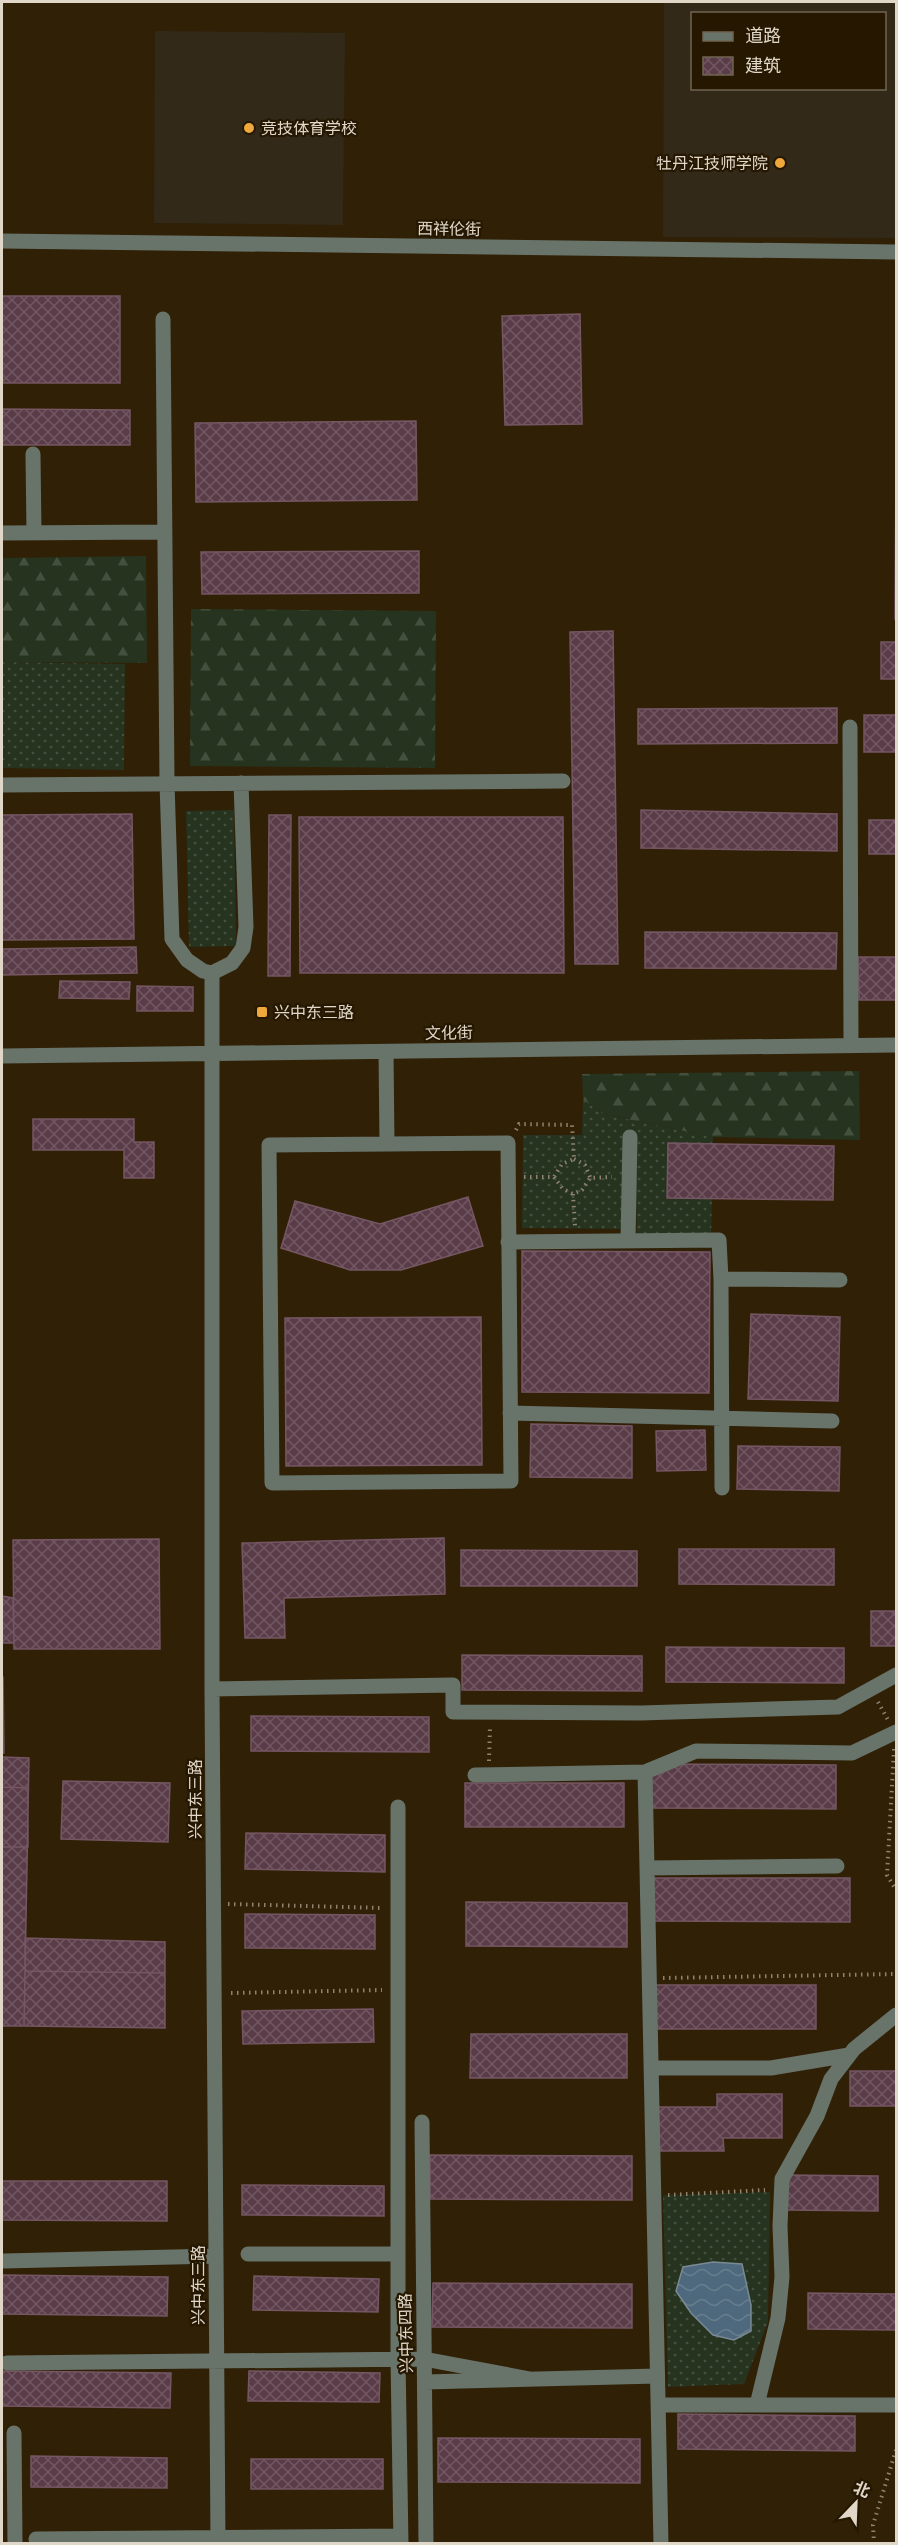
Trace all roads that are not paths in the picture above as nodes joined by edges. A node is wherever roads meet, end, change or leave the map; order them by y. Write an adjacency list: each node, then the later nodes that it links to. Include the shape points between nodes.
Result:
1 (2, 241): 2 (street, 西祥伦街)
2 (897, 252)
3 (163, 319): 5 (street)
4 (33, 454): 7 (street)
5 (165, 532): 7 (street); 10 (street)
6 (2, 533): 7 (street)
7 (34, 533)
8 (850, 727): 14 (street)
9 (563, 781): 11 (street)
10 (166, 783): 11 (street); 12 (street); 13 (street, via 172,939 187,960)
11 (241, 783): 13 (street, via 246,927 243,948 232,963)
12 (2, 784)
13 (212, 973): 17 (street, 兴中东三路)
14 (851, 1045): 15 (street, 文化街); 16 (street, 文化街)
15 (897, 1045)
16 (386, 1052): 17 (street, 文化街); 20 (street)
17 (211, 1055): 18 (street, 文化街); 30 (street, 兴中东三路)
18 (2, 1056)
19 (630, 1137): 21 (street)
20 (387, 1144): 22 (street, via 508,1143); 25 (street, via 269,1145 272,1483 511,1481)
21 (628, 1241): 22 (street); 23 (street, via 719,1240)
22 (508, 1242): 25 (street)
23 (721, 1279): 24 (street); 26 (street)
24 (840, 1280)
25 (510, 1413): 26 (street)
26 (722, 1418): 27 (street); 28 (street)
27 (832, 1421)
28 (722, 1488)
29 (897, 1675): 30 (street, via 838,1707 641,1713 453,1712 453,1685)
30 (212, 1689): 43 (street, 兴中东三路)
31 (896, 1732): 32 (street, via 852,1753 696,1750)
32 (645, 1772): 33 (street); 36 (street)
33 (481, 1775)
34 (398, 1806): 42 (street)
35 (837, 1866): 36 (street)
36 (646, 1868): 39 (street)
37 (897, 2014): 38 (street)
38 (849, 2055): 39 (street, via 771,2068); 53 (street, via 831,2079 817,2116 782,2179 778,2318)
39 (651, 2068): 49 (street)
40 (422, 2122): 46 (street, 兴中东四路)
41 (248, 2254): 42 (street)
42 (398, 2254): 45 (street)
43 (216, 2256): 44 (street); 47 (street, 兴中东三路)
44 (4, 2261)
45 (398, 2359): 46 (street); 47 (street); 57 (street)
46 (424, 2359): 50 (street); 51 (street, 兴中东四路)
47 (217, 2361): 48 (street); 59 (street, 兴中东三路)
48 (7, 2363)
49 (657, 2376): 50 (street); 52 (street)
50 (530, 2379): 51 (street)
51 (425, 2382): 60 (street, 兴中东四路)
52 (658, 2405): 53 (street); 61 (street)
53 (758, 2405): 54 (street)
54 (897, 2405)
55 (14, 2433): 58 (street)
56 (36, 2539): 59 (street)
57 (401, 2540): 59 (street)
58 (11, 2541)
59 (218, 2541)
60 (426, 2544)
61 (661, 2544)

